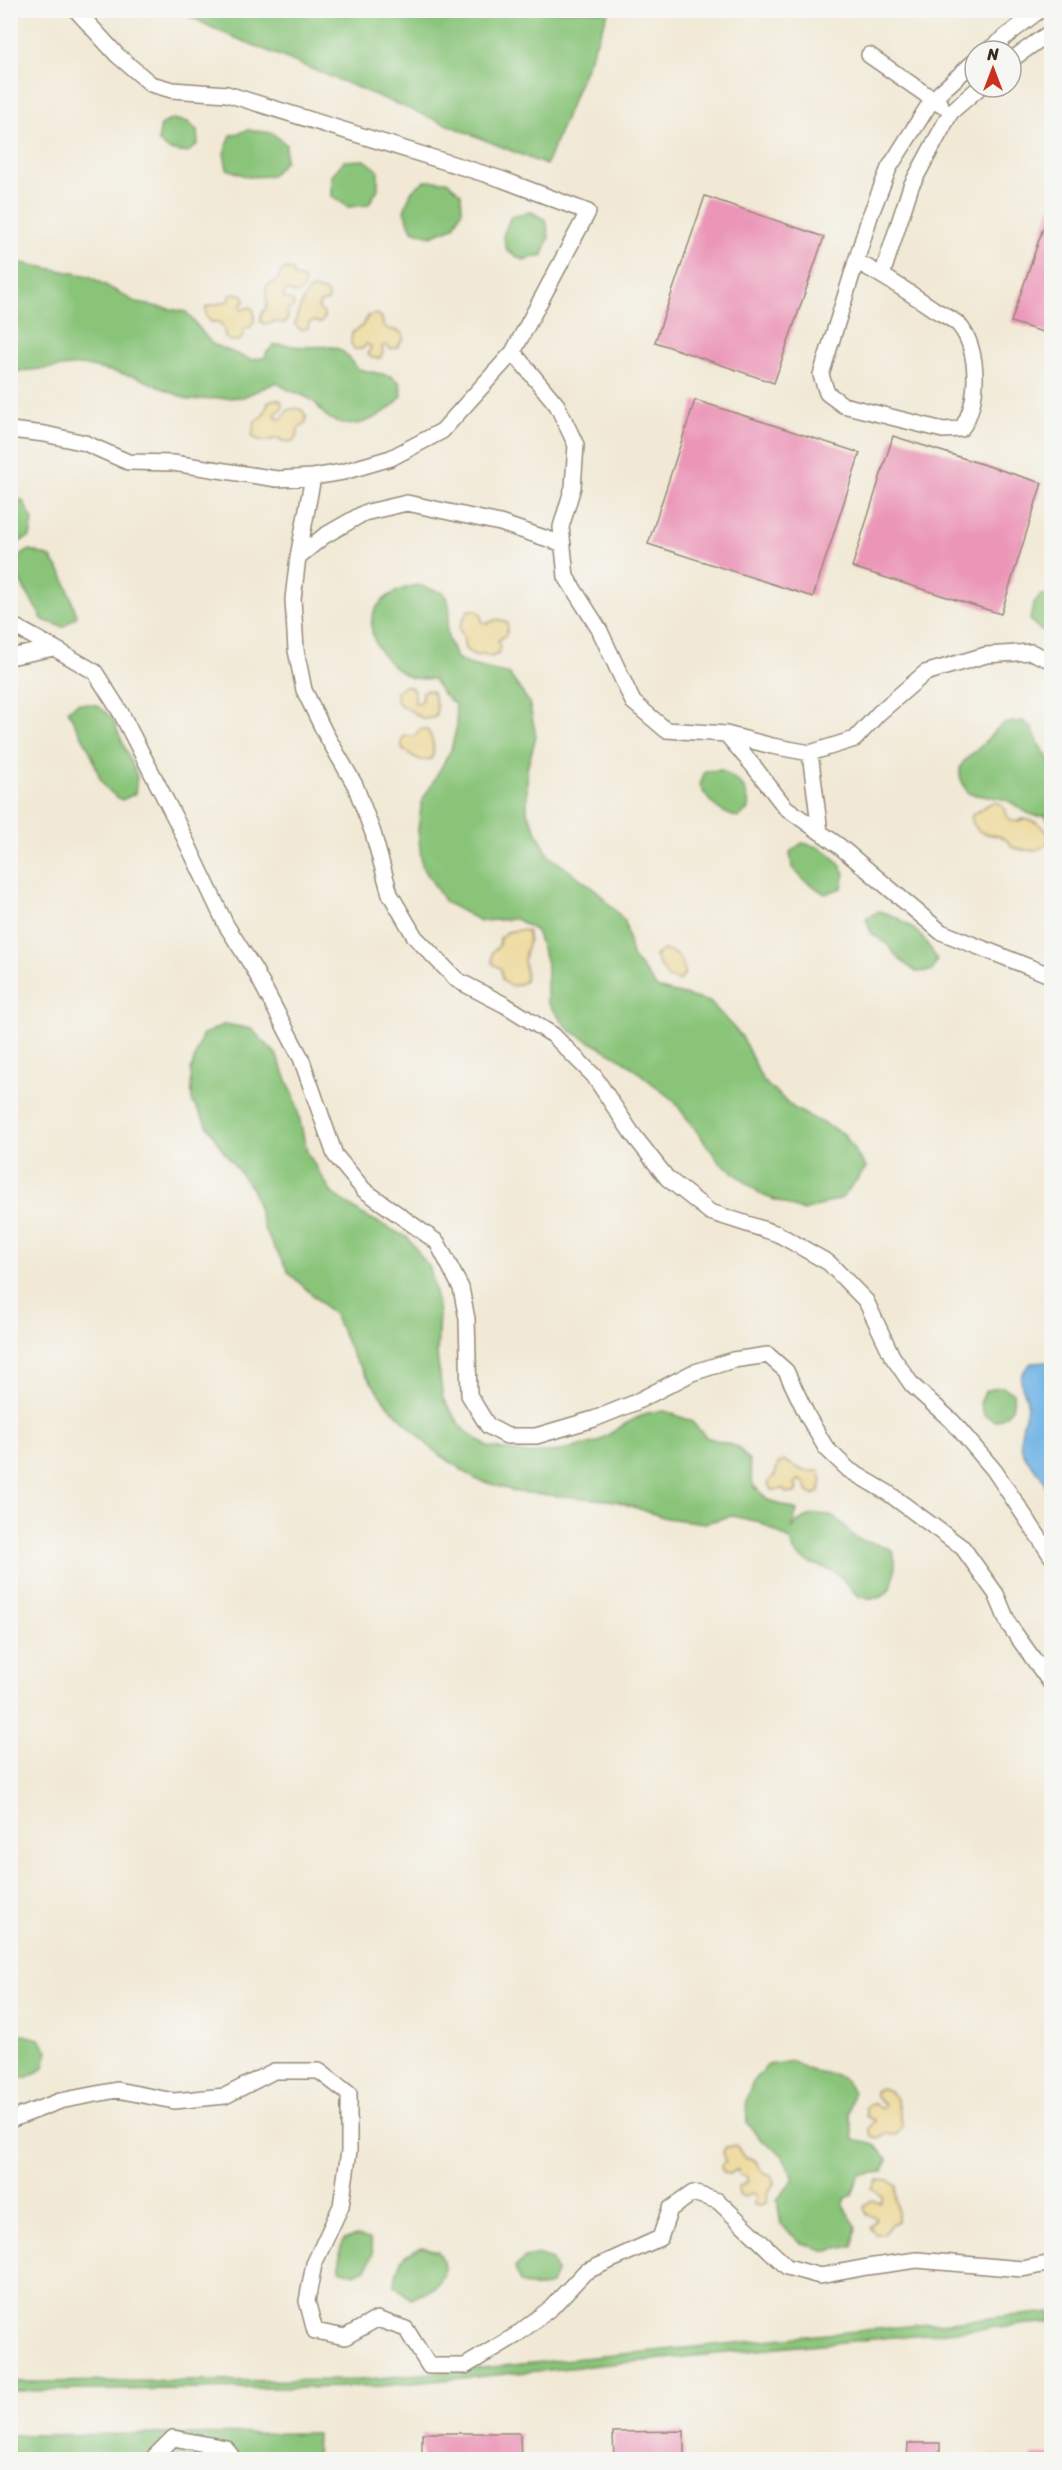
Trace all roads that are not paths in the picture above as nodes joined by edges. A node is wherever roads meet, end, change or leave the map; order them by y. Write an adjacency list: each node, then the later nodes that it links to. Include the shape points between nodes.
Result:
1 (76, 10): 13 (lane, via 117,55 151,84 238,97 501,179 588,212)
2 (1040, 10): 4 (lane)
3 (1052, 31): 5 (lane)
4 (1003, 39)
5 (1023, 52)
6 (869, 55): 9 (lane)
7 (963, 72): 9 (lane)
8 (966, 99): 10 (lane)
9 (932, 100): 10 (lane); 11 (lane, via 889,168)
10 (951, 112): 12 (lane, via 911,186)
11 (857, 262): 12 (lane); 12 (lane, via 821,375 827,393 843,405 943,430 961,429 971,410 976,383 969,347 958,325)
12 (882, 275)
13 (513, 352): 15 (lane, via 442,431 391,458); 16 (lane, via 557,405 576,445 573,487 561,527)
14 (10, 430): 15 (lane, via 85,443 128,462 173,463 277,479)
15 (313, 477): 17 (lane)
16 (563, 544): 17 (lane, via 500,524 407,503 364,513 324,536); 22 (lane, via 566,578 599,629 633,702 666,730)
17 (298, 557): 26 (lane, via 293,599 304,690 355,785 390,894 414,937 457,980 553,1035 594,1076 667,1178 710,1212 778,1234 829,1263 866,1300 892,1356 912,1385 953,1422 994,1470)
18 (10, 624): 19 (lane)
19 (54, 648): 20 (lane); 27 (lane, via 95,672 122,712 226,925 301,1058 335,1155 364,1190 437,1242 461,1288 467,1318 469,1395 488,1426 507,1436 536,1436 634,1403 692,1373 733,1359 768,1355 786,1371 826,1448 849,1470 888,1493 963,1548 996,1594 1009,1626)
20 (10, 657)
21 (1052, 661): 23 (lane, via 1031,652 986,655 925,673 855,739)
22 (726, 734): 23 (lane); 24 (lane, via 785,807)
23 (810, 753): 24 (lane)
24 (820, 832): 25 (lane, via 941,933)
25 (1052, 976)
26 (1052, 1557)
27 (1052, 1685)
28 (10, 2120): 29 (lane, via 60,2101 117,2090 174,2101 225,2096 274,2071 319,2071 349,2094 349,2151 341,2206 314,2264 307,2301 315,2331 345,2337 377,2319 406,2328 429,2366 465,2366 514,2336 552,2307 585,2272 660,2238 670,2209 693,2193 718,2201 787,2267 820,2276 917,2260 1022,2269)
29 (1052, 2263)
30 (151, 2460): 31 (lane, via 173,2438 226,2448)
31 (234, 2460)

